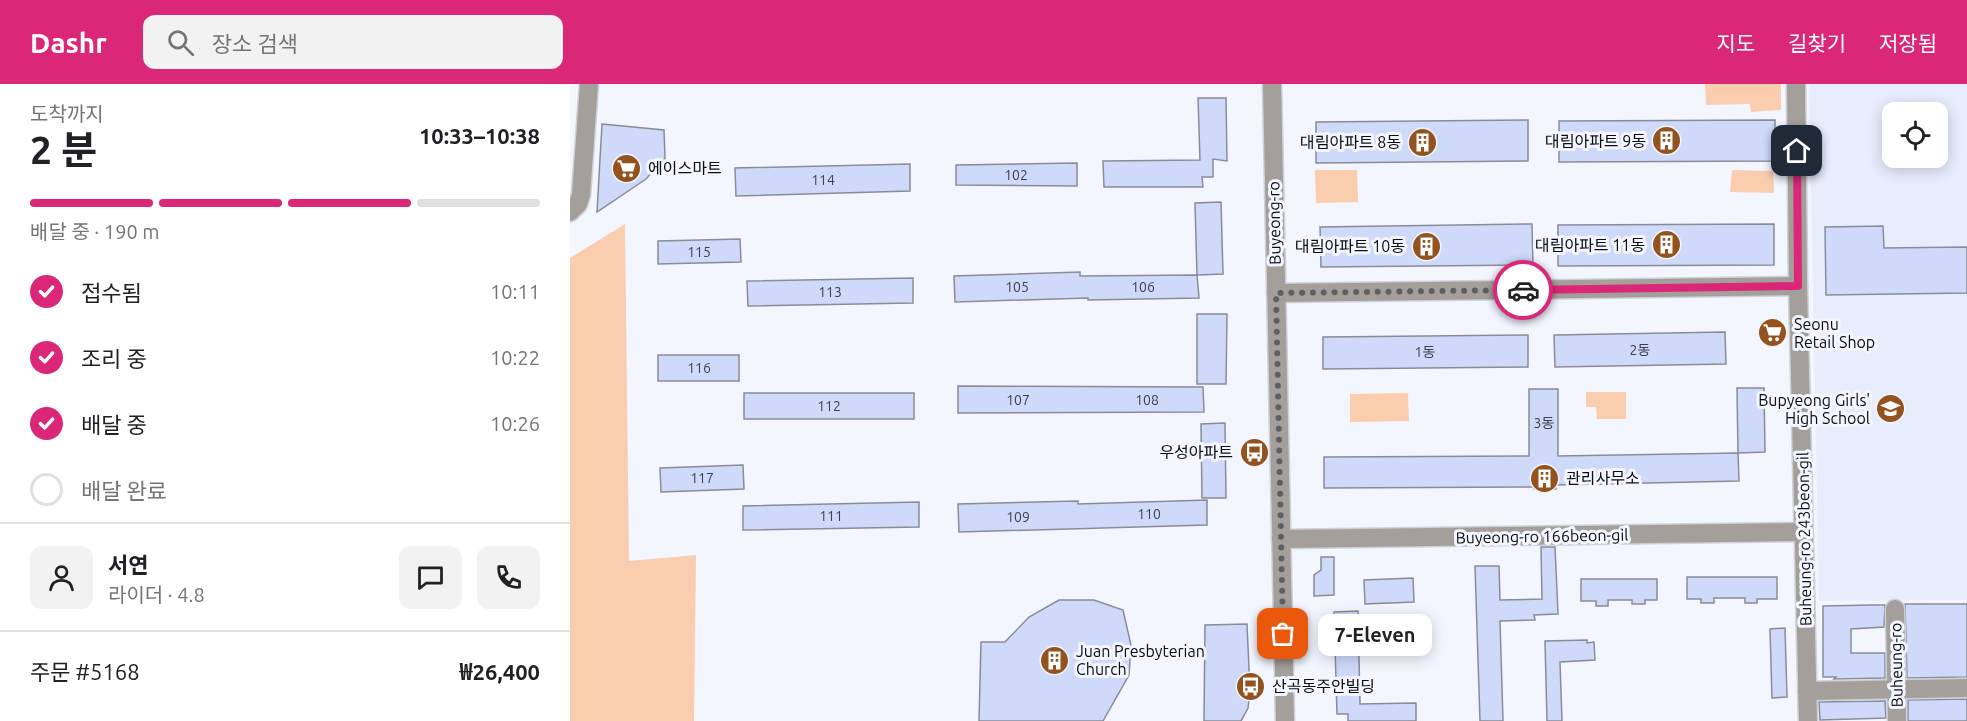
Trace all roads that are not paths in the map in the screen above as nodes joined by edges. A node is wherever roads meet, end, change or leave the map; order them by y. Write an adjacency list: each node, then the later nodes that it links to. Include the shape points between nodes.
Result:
1 (589, 84): 4 (street)
2 (1272, 84): 7 (street, Buyeong-ro)
3 (1796, 84): 6 (street, Buheung-ro 243beon-gil)
4 (576, 194): 5 (street, via 578,204)
5 (570, 212)
6 (1798, 286): 7 (street); 8 (street, Buheung-ro 243beon-gil)
7 (1276, 293): 9 (street, Buyeong-ro)
8 (1803, 532): 9 (street, Buyeong-ro 166beon-gil); 13 (street, Buheung-ro 243beon-gil)
9 (1281, 539): 14 (street, Buyeong-ro)
10 (1895, 609): 12 (street, Buheung-ro)
11 (1967, 688): 12 (street)
12 (1897, 689): 13 (street); 16 (street, Buheung-ro)
13 (1807, 691): 15 (street, Buheung-ro 243beon-gil)
14 (1285, 721)
15 (1808, 721)
16 (1897, 721)

